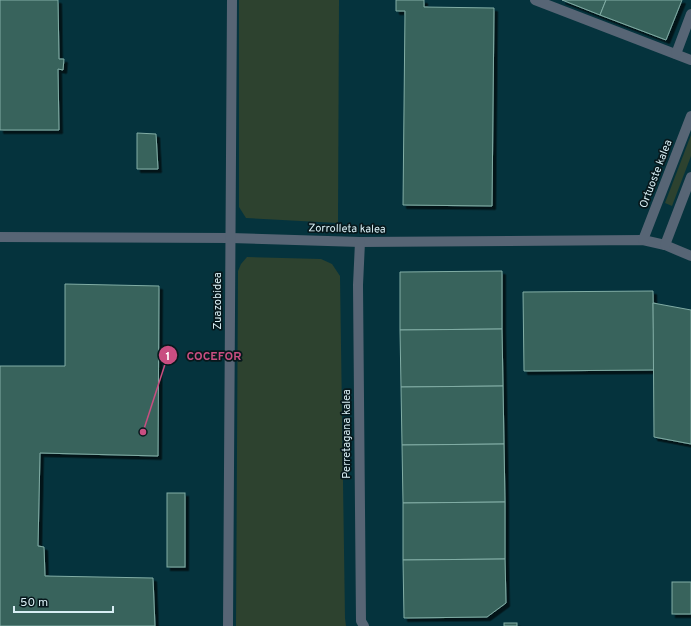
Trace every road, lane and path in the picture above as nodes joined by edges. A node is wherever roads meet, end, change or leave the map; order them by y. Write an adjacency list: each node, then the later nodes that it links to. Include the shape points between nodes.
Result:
1 (232, 0): 9 (street, Zuazobidea)
2 (534, 0): 4 (street)
3 (691, 14): 4 (street)
4 (676, 54): 5 (street)
5 (691, 60)
6 (691, 116): 10 (street, Ortuoste kalea)
7 (691, 177): 12 (street)
8 (0, 237): 9 (street, Zorrolleta kalea)
9 (231, 238): 11 (street, Zorrolleta kalea); 14 (street, Zuazobidea)
10 (643, 240): 11 (street, Zorrolleta kalea); 12 (street, Zorrolleta kalea)
11 (360, 242): 15 (street, Perretagana kalea, via 360,613)
12 (665, 245): 13 (street, Zorrolleta kalea)
13 (691, 256)
14 (228, 626)
15 (364, 626)

